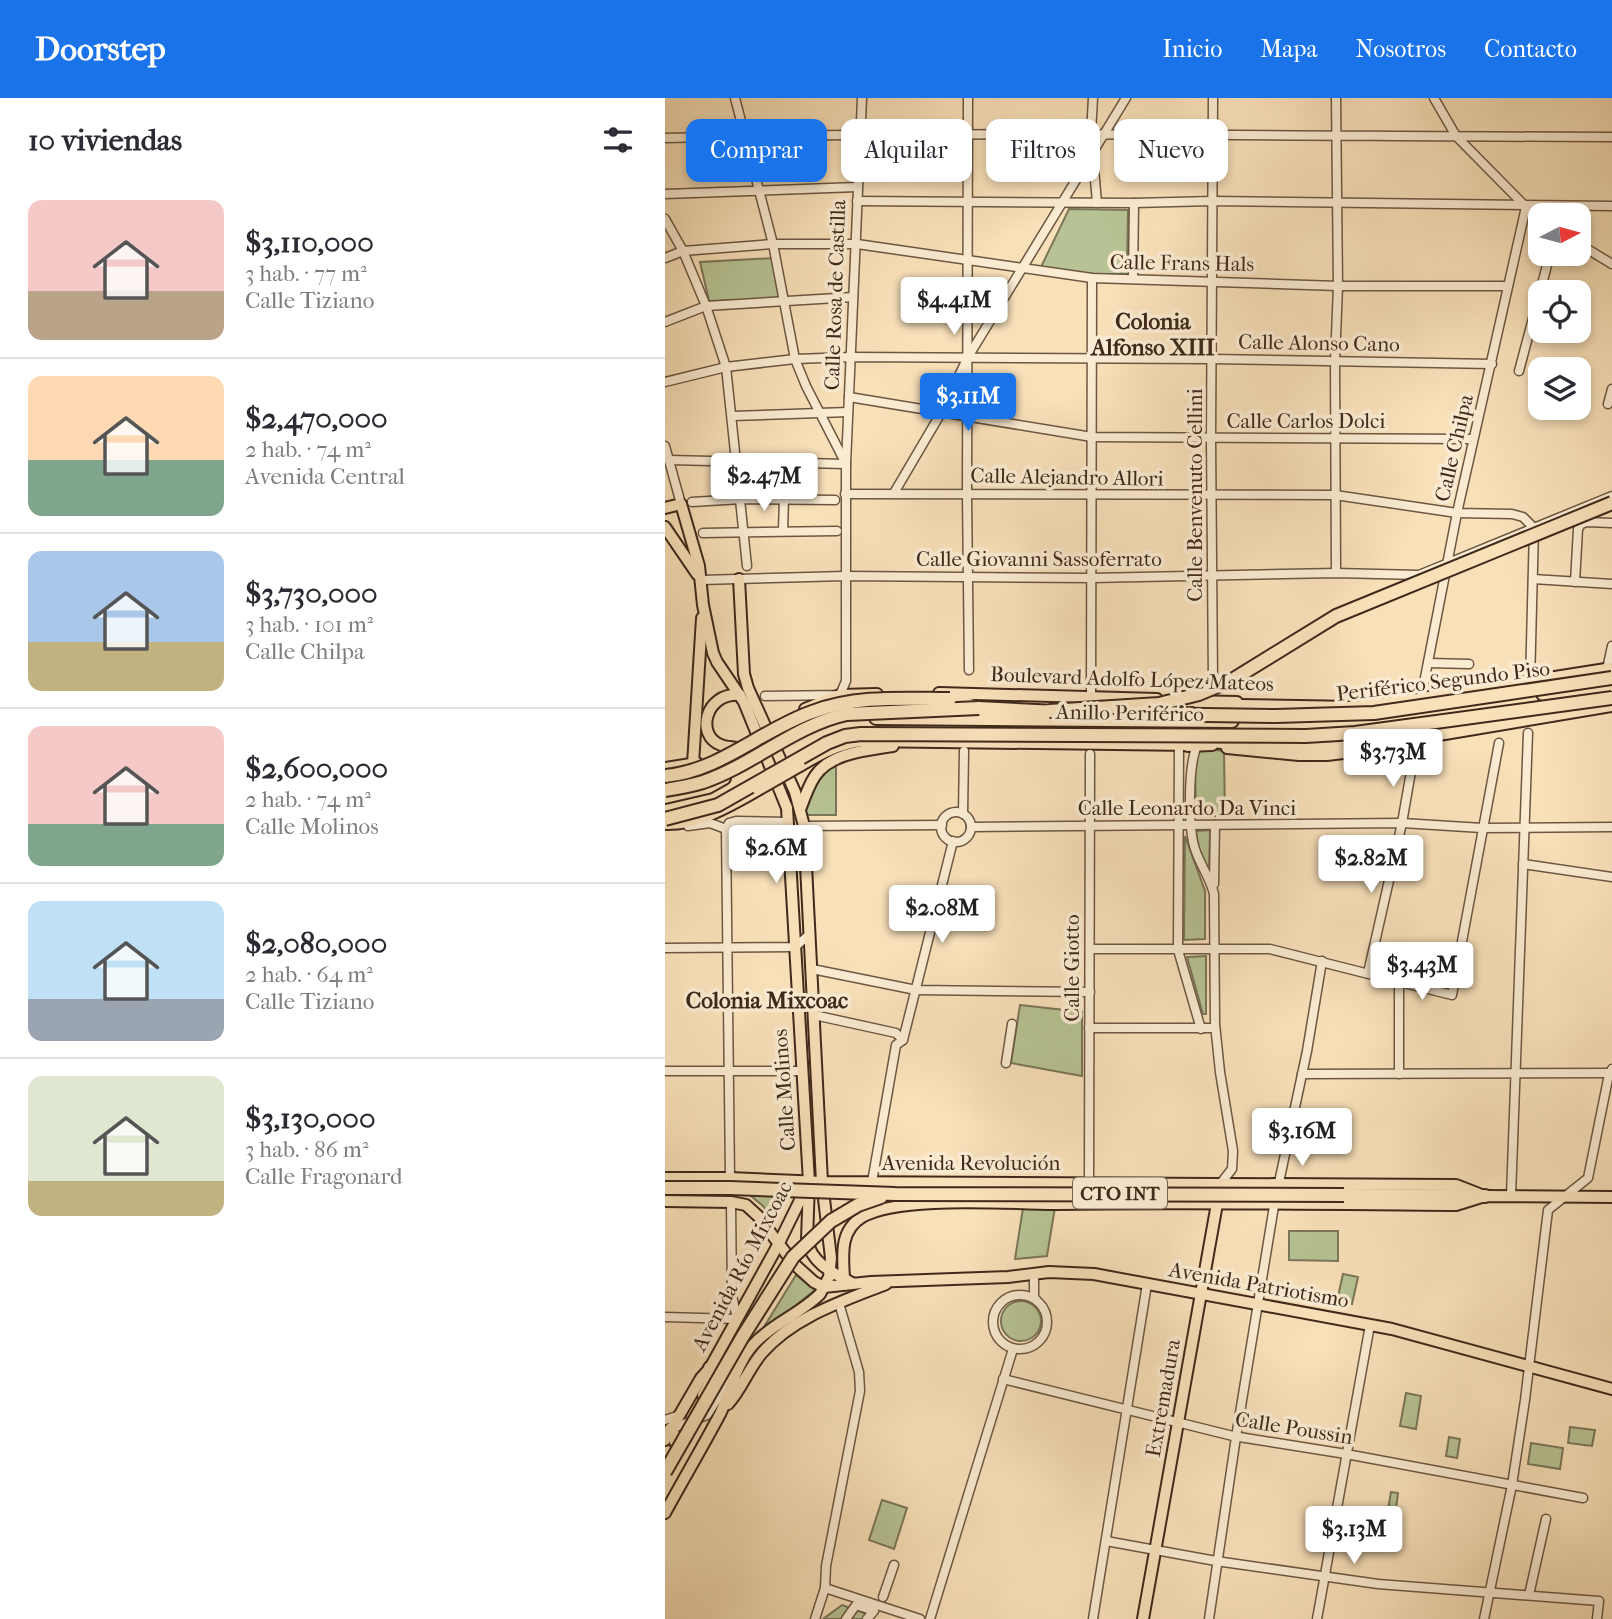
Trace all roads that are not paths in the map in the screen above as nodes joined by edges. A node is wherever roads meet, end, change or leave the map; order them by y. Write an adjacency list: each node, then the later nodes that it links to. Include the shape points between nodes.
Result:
1 (735, 98): 9 (street)
2 (862, 98): 10 (street, Calle Rosa de Castilla)
3 (968, 98): 11 (street)
4 (1093, 98): 12 (street)
5 (1126, 98): 15 (street)
6 (1213, 98): 13 (street, Calle Benvenuto Cellini)
7 (1336, 98): 20 (street)
8 (1434, 98): 18 (street)
9 (741, 119)
10 (860, 119)
11 (968, 119)
12 (1092, 119)
13 (1212, 119)
14 (1100, 133): 15 (street)
15 (1106, 133): 16 (street); 23 (street)
16 (1114, 133)
17 (1228, 134): 20 (street)
18 (1456, 136): 20 (street); 21 (street); 41 (street)
19 (686, 137): 22 (street)
20 (1338, 137): 39 (street)
21 (1612, 137)
22 (665, 138)
23 (1100, 141)
24 (757, 182): 31 (street)
25 (857, 182): 30 (street, Calle Rosa de Castilla)
26 (968, 182): 35 (street)
27 (1076, 182): 36 (street)
28 (1095, 182): 37 (street)
29 (1212, 182): 34 (street, Calle Benvenuto Cellini)
30 (857, 187): 31 (street); 33 (street, Calle Rosa de Castilla)
31 (759, 191): 32 (street); 43 (street)
32 (665, 194)
33 (857, 201): 35 (street); 44 (street, Calle Rosa de Castilla)
34 (1212, 201): 38 (street); 39 (street); 54 (street, Calle Benvenuto Cellini)
35 (968, 202): 36 (street); 48 (street)
36 (1065, 202): 37 (street); 51 (street)
37 (1097, 203): 38 (street)
38 (1134, 203): 53 (street)
39 (1337, 204): 41 (street); 55 (street)
40 (1612, 206): 41 (street)
41 (1526, 207): 56 (street, Calle Chilpa)
42 (665, 219): 45 (street)
43 (773, 244): 44 (street, Calle Frans Hals); 45 (street, Calle Frans Hals); 58 (street)
44 (857, 244): 48 (street, Calle Frans Hals); 57 (street, Calle Rosa de Castilla)
45 (683, 251): 47 (street, Calle Frans Hals); 59 (street)
46 (1591, 251): 49 (street)
47 (665, 258)
48 (967, 259): 51 (street, Calle Frans Hals); 62 (street)
49 (1612, 264)
50 (1547, 266): 69 (street)
51 (1023, 268): 52 (street, Calle Frans Hals); 62 (street)
52 (1092, 278): 53 (street, Calle Frans Hals); 64 (street)
53 (1133, 279): 54 (street, Calle Frans Hals)
54 (1212, 280): 55 (street, Calle Frans Hals); 65 (street, Calle Benvenuto Cellini)
55 (1338, 286): 56 (street, Calle Frans Hals); 66 (street)
56 (1508, 286): 67 (street, Calle Chilpa)
57 (853, 298): 58 (street); 61 (street, Calle Rosa de Castilla)
58 (785, 303): 59 (street); 63 (street)
59 (706, 306): 60 (street); 68 (street)
60 (665, 322)
61 (851, 357): 62 (street, Calle Alonso Cano); 63 (street, Calle Alonso Cano); 72 (street, Calle Rosa de Castilla)
62 (968, 357): 64 (street, Calle Alonso Cano); 76 (street); 78 (street)
63 (795, 359): 68 (street, Calle Alonso Cano); 75 (street)
64 (1092, 359): 65 (street, Calle Alonso Cano); 79 (street)
65 (1212, 359): 66 (street, Calle Alonso Cano); 80 (street, Calle Benvenuto Cellini)
66 (1335, 361): 67 (street, Calle Alonso Cano); 81 (street)
67 (1492, 364): 82 (street, Calle Chilpa)
68 (726, 366): 70 (street, Calle Alonso Cano); 77 (street)
69 (1519, 371)
70 (665, 382)
71 (1612, 389): 73 (street)
72 (849, 397): 74 (street, Calle Rosa de Castilla); 76 (street, Calle Carlos Dolci)
73 (1608, 404)
74 (848, 412): 75 (street); 87 (street, Calle Rosa de Castilla)
75 (821, 413): 77 (street); 87 (street)
76 (941, 413): 78 (street, Calle Carlos Dolci); 88 (street)
77 (732, 416): 85 (street)
78 (967, 418): 79 (street, Calle Carlos Dolci); 90 (street)
79 (1092, 437): 80 (street, Calle Carlos Dolci); 92 (street)
80 (1211, 438): 81 (street, Calle Carlos Dolci); 93 (street, Calle Benvenuto Cellini)
81 (1335, 439): 82 (street, Calle Carlos Dolci); 91 (street)
82 (1473, 439): 101 (street, Calle Chilpa)
83 (665, 446): 84 (street)
84 (669, 460): 85 (street); 98 (street)
85 (738, 462): 86 (street); 95 (street)
86 (785, 464): 87 (street); 96 (street)
87 (846, 464): 89 (street, Calle Rosa de Castilla)
88 (894, 493): 89 (street, Calle Alejandro Allori); 90 (street, Calle Alejandro Allori)
89 (845, 494): 112 (street, Calle Rosa de Castilla)
90 (967, 494): 92 (street, Calle Alejandro Allori); 113 (street)
91 (1335, 495): 93 (street, Calle Alejandro Allori); 101 (street, Calle Alejandro Allori); 111 (street)
92 (1091, 496): 93 (street, Calle Alejandro Allori); 115 (street)
93 (1212, 496): 114 (street, Calle Benvenuto Cellini)
94 (1612, 496): 104 (street)
95 (741, 499): 96 (street); 98 (street); 107 (street)
96 (784, 499): 97 (street); 105 (street)
97 (835, 500)
98 (687, 503): 100 (main road); 118 (main road, Calle Molinos)
99 (1612, 503): 136 (highway, bridge, via 1336,616 1233,680 1199,694 1159,704)
100 (665, 508)
101 (1457, 513): 104 (street, Calle Alejandro Allori, via 1512,514); 109 (street, Calle Chilpa)
102 (1612, 523): 119 (street, via 1587,522 1577,530)
103 (665, 527): 118 (main road)
104 (1534, 528): 109 (street); 117 (street)
105 (783, 531): 106 (street); 107 (street)
106 (837, 531)
107 (744, 532): 108 (street); 110 (street)
108 (703, 533)
109 (1447, 564): 111 (street, Calle Giovanni Sassoferrato, via 1419,575); 123 (street, Calle Chilpa)
110 (747, 566)
111 (1336, 573): 114 (street, Calle Giovanni Sassoferrato)
112 (845, 576): 113 (street, Calle Giovanni Sassoferrato); 116 (street, Calle Giovanni Sassoferrato); 129 (street, Calle Rosa de Castilla, via 846,681)
113 (968, 576): 115 (street, Calle Giovanni Sassoferrato); 125 (street)
114 (1211, 576): 115 (street, Calle Giovanni Sassoferrato); 133 (street, Calle Benvenuto Cellini, via 1215,682)
115 (1092, 578): 131 (street)
116 (739, 579): 118 (street, Calle Giovanni Sassoferrato); 153 (main road, Calle Molinos, via 744,674)
117 (1533, 579): 119 (street); 127 (street)
118 (701, 580): 121 (main road, Calle Molinos)
119 (1574, 582): 120 (street)
120 (1612, 584)
121 (703, 605): 128 (main road, Calle Molinos, via 717,662); 147 (main road)
122 (1612, 646): 126 (street)
123 (1428, 663): 124 (street); 132 (street, Calle Chilpa)
124 (1468, 664)
125 (969, 670)
126 (1611, 682): 127 (main road, Boulevard Adolfo López Mateos); 137 (highway, Periférico Segundo Piso, bridge, via 1374,713); 137 (highway, bridge, via 1573,681 1354,708 1241,706); 140 (highway, Anillo Periférico, via 1356,729); 152 (highway, Anillo Periférico, bridge, via 1354,719 837,721 708,787); 156 (highway, Periférico Segundo Piso, bridge, via 1355,733 845,736 718,805)
127 (1530, 683): 132 (main road, Boulevard Adolfo López Mateos)
128 (740, 695): 142 (main road, via 729,694 715,702 706,722 714,742); 157 (main road, Calle Molinos, via 783,796)
129 (840, 695): 130 (street); 131 (main road, Boulevard Adolfo López Mateos); 142 (main road, Boulevard Adolfo López Mateos, bridge)
130 (765, 696)
131 (1091, 696): 133 (main road, Boulevard Adolfo López Mateos)
132 (1421, 698): 133 (main road, Boulevard Adolfo López Mateos, via 1352,703)
133 (1155, 699)
134 (1612, 707): 140 (highway, via 1397,741 1324,747); 140 (main road, via 1327,755)
135 (979, 708): 136 (highway, Periférico Segundo Piso); 149 (highway, bridge, via 950,699 868,699 840,704 810,713 712,764); 151 (highway, Periférico Segundo Piso, bridge, via 836,716 718,776)
136 (1049, 711): 137 (highway, Periférico Segundo Piso, bridge)
137 (1141, 715)
138 (1528, 733): 166 (street)
139 (933, 742): 140 (main road); 146 (main road, via 846,743); 153 (main road, via 867,751 830,762 814,777)
140 (1186, 742): 146 (highway, Anillo Periférico, via 861,728 828,736); 161 (street, via 1192,764); 164 (street)
141 (1499, 743): 168 (street)
142 (740, 746): 147 (main road, Boulevard Adolfo López Mateos)
143 (964, 751): 155 (street)
144 (1090, 754): 160 (street, Calle Giotto)
145 (1413, 760): 158 (street)
146 (797, 761): 150 (highway, Anillo Periférico)
147 (693, 764): 148 (main road, Boulevard Adolfo López Mateos)
148 (665, 768)
149 (665, 776)
150 (755, 785): 154 (highway, Anillo Periférico); 156 (main road, via 719,811)
151 (665, 790)
152 (665, 797)
153 (800, 807): 163 (main road, Calle Molinos)
154 (665, 812)
155 (964, 814): 159 (street, via 947,815); 165 (street)
156 (667, 822): 169 (street, via 686,827 710,823)
157 (788, 822): 169 (street, via 736,821); 175 (main road, Calle Molinos)
158 (1402, 824): 162 (street, Calle Leonardo Da Vinci); 168 (street, Calle Leonardo Da Vinci); 183 (street)
159 (941, 825): 163 (street); 170 (street)
160 (1090, 825): 164 (street, Calle Leonardo Da Vinci); 165 (street, Calle Leonardo Da Vinci); 178 (street, Calle Giotto)
161 (1191, 825): 162 (street, Calle Leonardo Da Vinci); 164 (street, Calle Leonardo Da Vinci); 173 (street, via 1194,846)
162 (1215, 825): 173 (street)
163 (804, 826): 174 (main road, Calle Molinos)
164 (1179, 826): 180 (street)
165 (971, 827): 170 (street, via 966,838)
166 (1524, 827): 167 (street, Calle Leonardo Da Vinci); 168 (street, Calle Leonardo Da Vinci); 171 (street)
167 (1612, 827)
168 (1482, 828): 184 (street, via 1452,995)
169 (726, 829): 177 (street)
170 (953, 841): 185 (street)
171 (1523, 864): 172 (street); 198 (street)
172 (1612, 877)
173 (1214, 894): 179 (street)
174 (810, 934): 175 (street); 182 (main road, Calle Molinos)
175 (795, 947): 177 (street); 195 (main road, Calle Molinos)
176 (665, 948): 177 (street)
177 (729, 948): 196 (street)
178 (1090, 949): 180 (street); 186 (street, Calle Giotto)
179 (1215, 949): 180 (street); 181 (street, via 1270,949); 191 (street)
180 (1178, 950): 190 (street)
181 (1322, 961): 183 (street); 199 (street)
182 (812, 969): 185 (street); 187 (main road, Calle Molinos)
183 (1368, 973): 184 (street)
184 (1399, 981): 200 (street)
185 (916, 990): 186 (street); 192 (street)
186 (1090, 992): 189 (street, Calle Giotto)
187 (814, 1015): 192 (street, via 896,1033); 204 (main road, Calle Molinos)
188 (1012, 1024): 193 (street)
189 (1089, 1028): 190 (street); 206 (street, Calle Giotto)
190 (1201, 1028): 191 (street)
191 (1215, 1028): 207 (street, via 1233,1160 1231,1173)
192 (903, 1040): 205 (street, via 896,1045)
193 (1006, 1063)
194 (665, 1070): 196 (street)
195 (802, 1071): 196 (street); 203 (main road, Calle Molinos)
196 (729, 1072): 202 (street)
197 (1611, 1072): 198 (street); 213 (street, via 1588,1178)
198 (1516, 1073): 200 (street); 212 (street)
199 (1301, 1074): 200 (street); 208 (street)
200 (1399, 1074)
201 (665, 1178): 202 (main road, Avenida Revolución)
202 (730, 1178): 203 (main road, Avenida Revolución)
203 (809, 1182): 204 (main road, Avenida Revolución / CTO INT); 219 (main road, Avenida Río Mixcoac); 220 (main road, Calle Molinos, via 808,1247)
204 (822, 1182): 205 (main road, Avenida Revolución / CTO INT); 220 (main road, Calle Molinos)
205 (872, 1182): 206 (main road, Avenida Revolución / CTO INT)
206 (1089, 1182): 207 (main road, Avenida Revolución / CTO INT)
207 (1221, 1183): 208 (main road, Avenida Revolución / CTO INT); 217 (main road, Extremadura)
208 (1278, 1184): 211 (main road, Avenida Revolución / CTO INT, via 1456,1185); 218 (street)
209 (665, 1188): 210 (highway, bridge)
210 (895, 1194): 211 (highway, CTO INT, bridge); 248 (highway, CTO INT, bridge, via 843,1212 802,1246 750,1325)
211 (1485, 1196): 212 (main road, Avenida Revolución / CTO INT); 218 (main road, Avenida Revolución / CTO INT, via 1456,1205)
212 (1511, 1196): 213 (main road, Avenida Revolución / CTO INT)
213 (1566, 1197): 214 (main road, Avenida Revolución / CTO INT); 236 (street, via 1548,1210)
214 (1612, 1197)
215 (665, 1201): 216 (main road)
216 (731, 1202): 219 (main road, via 750,1208); 233 (street, via 732,1295)
217 (1217, 1203): 218 (main road, Avenida Revolución / CTO INT); 223 (main road, Avenida Revolución / CTO INT, via 892,1207 868,1214 849,1228 843,1244); 227 (main road, Extremadura)
218 (1275, 1204): 231 (street)
219 (778, 1245): 226 (main road, via 801,1271); 233 (main road, Avenida Río Mixcoac)
220 (830, 1271): 223 (main road, Calle Molinos); 226 (main road, Calle Molinos)
221 (1034, 1274): 222 (main road, Avenida Patriotismo); 225 (main road, Avenida Patriotismo, via 1070,1272); 229 (street)
222 (1018, 1276): 224 (main road, Avenida Patriotismo); 228 (street)
223 (848, 1281): 224 (main road, Avenida Patriotismo); 226 (main road, Avenida Patriotismo)
224 (891, 1281): 230 (main road, Avenida Patriotismo)
225 (1147, 1284): 227 (main road, Avenida Patriotismo); 241 (street)
226 (824, 1287): 238 (main road, Avenida Río Mixcoac, via 814,1300 758,1340)
227 (1201, 1294): 231 (main road, Avenida Patriotismo); 244 (main road, Extremadura)
228 (1019, 1295): 229 (street); 235 (street, via 1000,1303 993,1318 998,1338)
229 (1037, 1301): 235 (street, via 1047,1317 1044,1335 1030,1348)
230 (839, 1303): 242 (main road, Avenida Río Mixcoac, via 772,1343); 258 (street, via 861,1381)
231 (1258, 1305): 234 (main road, Avenida Patriotismo); 246 (street)
232 (665, 1317): 233 (street)
233 (737, 1318): 237 (main road, Avenida Río Mixcoac)
234 (1370, 1325): 236 (main road, Avenida Patriotismo); 247 (street)
235 (1013, 1349): 239 (street)
236 (1530, 1367): 240 (main road, Avenida Patriotismo); 249 (street)
237 (710, 1368): 243 (highway, via 710,1384)
238 (737, 1369): 242 (main road, Avenida Río Mixcoac); 243 (street, via 707,1415)
239 (1003, 1379): 241 (street, Calle Poussin); 265 (street)
240 (1612, 1389)
241 (1125, 1411): 244 (street, Calle Poussin); 253 (street)
242 (720, 1413): 251 (main road, Avenida Río Mixcoac)
243 (684, 1419): 245 (highway); 245 (street)
244 (1178, 1423): 246 (street, Calle Poussin); 254 (main road, Extremadura)
245 (669, 1433): 248 (highway)
246 (1236, 1437): 247 (street, Calle Poussin); 255 (street)
247 (1346, 1454): 249 (street, Calle Poussin); 257 (street)
248 (665, 1474)
249 (1512, 1485): 250 (street, Calle Poussin); 259 (street)
250 (1583, 1498)
251 (665, 1513)
252 (1546, 1519): 260 (street)
253 (1106, 1541): 254 (street); 266 (street)
254 (1155, 1551): 255 (street); 267 (main road, Extremadura)
255 (1216, 1562): 257 (street); 268 (street)
256 (894, 1565): 261 (street)
257 (1325, 1576): 259 (street); 269 (street)
258 (825, 1588): 263 (street); 265 (street)
259 (1489, 1592): 260 (street); 270 (street)
260 (1529, 1595): 271 (street, via 1599,1601)
261 (883, 1597)
262 (868, 1616): 264 (street, via 856,1605)
263 (815, 1619)
264 (846, 1619)
265 (926, 1619)
266 (1093, 1619)
267 (1143, 1619)
268 (1209, 1619)
269 (1317, 1619)
270 (1484, 1619)
271 (1597, 1619)

